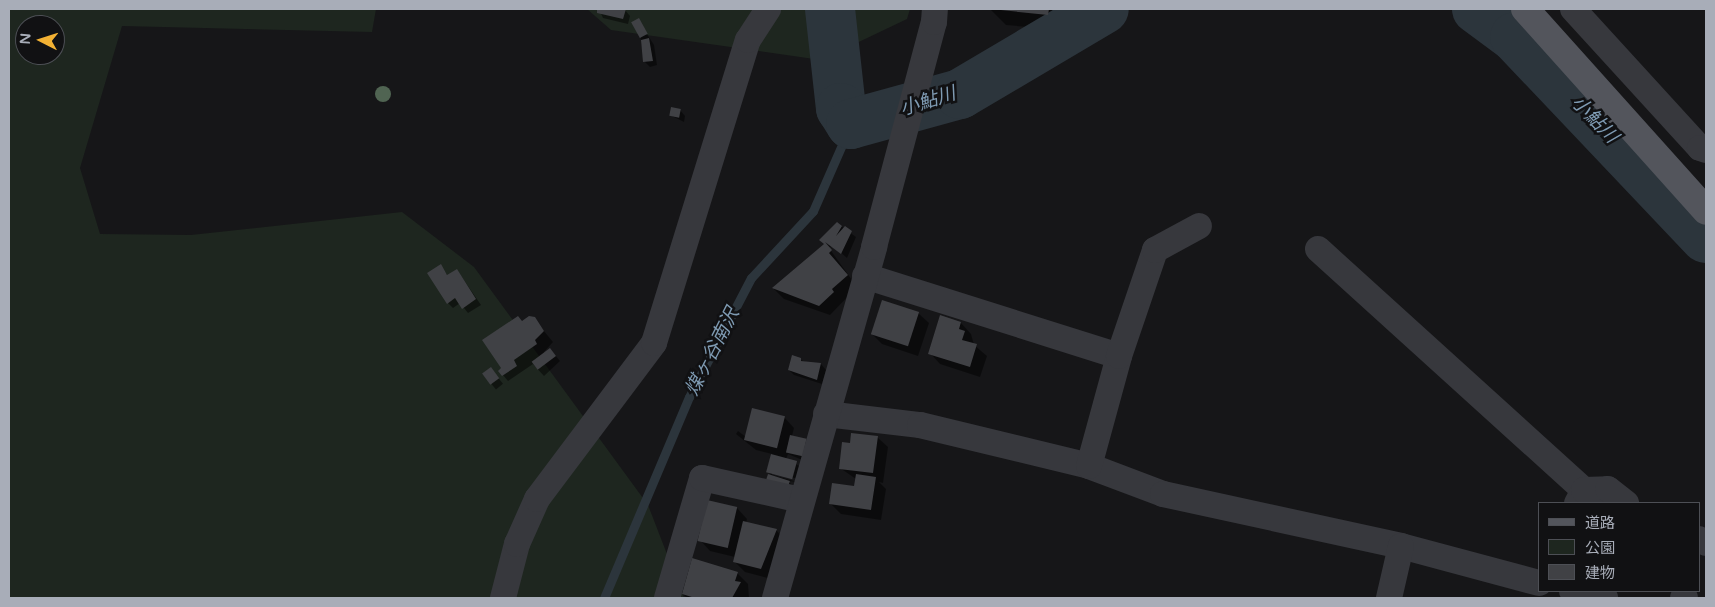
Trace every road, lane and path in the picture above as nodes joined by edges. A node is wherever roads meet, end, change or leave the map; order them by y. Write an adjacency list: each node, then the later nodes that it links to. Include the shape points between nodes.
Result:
1 (1525, 9): 6 (main road)
2 (1573, 9): 5 (street, via 1700,148)
3 (764, 14): 19 (street, via 748,40 654,343 537,499 517,544)
4 (935, 15): 9 (street)
5 (1706, 150)
6 (1706, 211)
7 (1199, 226): 10 (street, via 1156,250)
8 (1318, 249): 13 (street)
9 (865, 276): 10 (street); 11 (street)
10 (1119, 356): 12 (street)
11 (826, 414): 12 (street, via 920,425); 14 (street)
12 (1089, 466): 16 (street, via 1163,494)
13 (1581, 496): 15 (street, via 1608,489)
14 (801, 500): 20 (street, via 702,478); 21 (street)
15 (1625, 502)
16 (1401, 546): 17 (street); 22 (street)
17 (1538, 583)
18 (1577, 592): 23 (street)
19 (502, 598)
20 (667, 598)
21 (775, 598)
22 (1389, 598)
23 (1605, 598)

